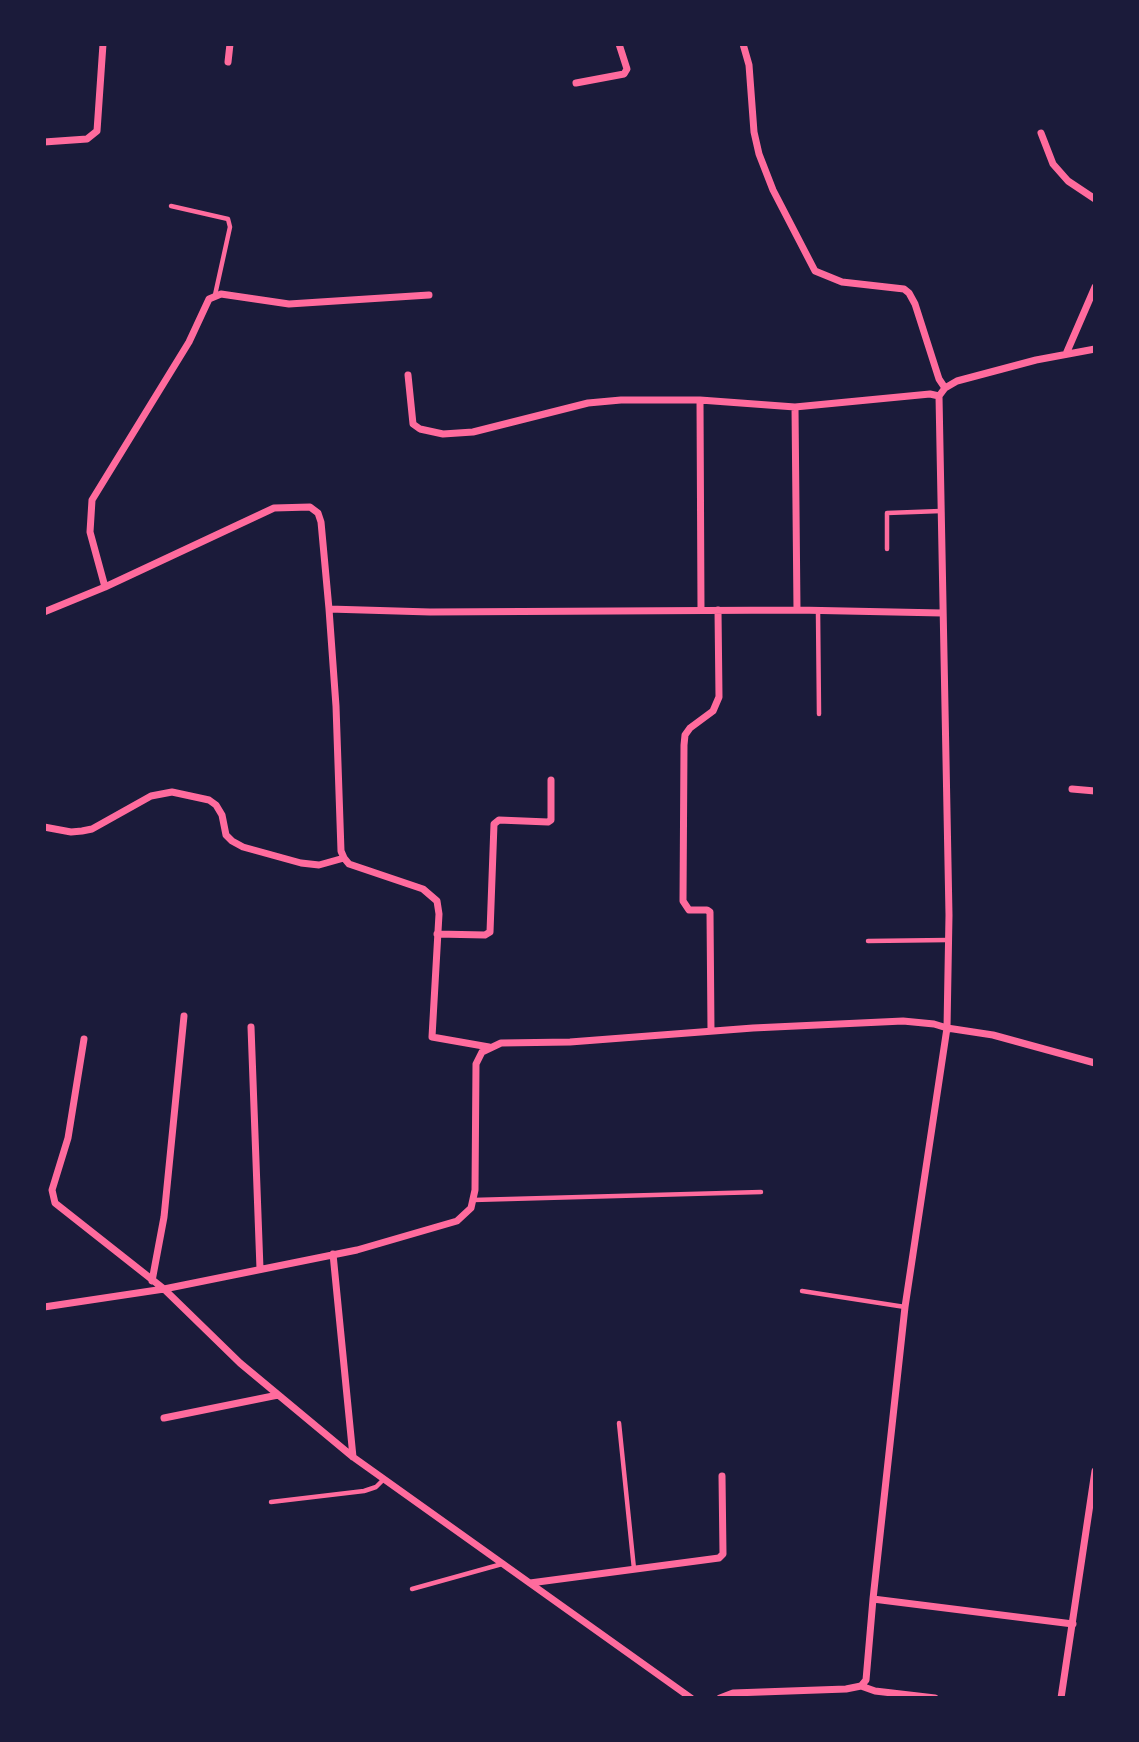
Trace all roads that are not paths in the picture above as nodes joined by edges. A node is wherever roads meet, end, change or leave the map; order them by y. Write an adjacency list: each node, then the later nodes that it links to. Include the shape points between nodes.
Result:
1 (103, 44): 8 (street, via 97,131 87,139)
2 (230, 44): 5 (street)
3 (619, 44): 6 (street, via 624,75)
4 (743, 44): 17 (street, via 759,154 815,271 842,282 909,293)
5 (228, 62)
6 (576, 83)
7 (1041, 133): 9 (street, via 1053,164)
8 (44, 142)
9 (1095, 199)
10 (171, 206): 12 (lane, via 228,219)
11 (1095, 287): 15 (street)
12 (215, 295): 13 (street, via 289,304); 23 (street, via 92,500 90,532)
13 (429, 295)
14 (1095, 349): 15 (street)
15 (1066, 354): 17 (street, via 957,380)
16 (408, 376): 19 (street, via 413,424 443,434 473,432 589,403)
17 (945, 388): 18 (street)
18 (939, 396): 20 (street); 21 (street)
19 (700, 400): 20 (street); 25 (street)
20 (795, 407): 27 (street)
21 (941, 511): 22 (lane, via 887,513); 30 (street)
22 (887, 549)
23 (105, 587): 24 (street, via 274,508 310,507 321,522); 29 (street)
24 (329, 608): 25 (street); 36 (street)
25 (701, 610): 26 (street)
26 (718, 610): 27 (street); 43 (street, via 719,697 713,711 690,728 684,745 683,901 689,910 710,912)
27 (797, 610): 28 (street)
28 (818, 610): 30 (street); 31 (lane)
29 (44, 612)
30 (942, 613): 38 (street)
31 (819, 714)
32 (551, 780): 37 (street, via 551,820 499,820 494,824 490,932)
33 (1072, 789): 34 (street)
34 (1095, 791)
35 (44, 827): 36 (street, via 82,831 151,796 172,792 216,805 226,835 243,847 319,865)
36 (344, 858): 37 (street, via 349,864 423,889 437,901)
37 (438, 934): 45 (street, via 432,1037)
38 (949, 940): 39 (lane); 42 (street)
39 (868, 941)
40 (184, 1017): 51 (street, via 164,1217)
41 (251, 1027): 50 (street)
42 (947, 1028): 43 (street, via 903,1021); 46 (street, via 993,1035); 55 (street)
43 (711, 1031): 45 (street)
44 (84, 1039): 51 (street, via 68,1138 52,1197 60,1209)
45 (489, 1047): 48 (street, via 476,1065)
46 (1095, 1063)
47 (761, 1192): 48 (lane)
48 (472, 1200): 49 (street, via 471,1208 457,1221)
49 (333, 1254): 50 (street); 59 (street)
50 (260, 1269): 52 (street)
51 (152, 1281): 52 (street)
52 (164, 1289): 54 (street); 56 (street)
53 (802, 1291): 55 (lane)
54 (44, 1307)
55 (905, 1307): 68 (street)
56 (278, 1395): 57 (street); 59 (street)
57 (164, 1418)
58 (619, 1423): 65 (lane)
59 (354, 1457): 62 (street)
60 (1095, 1471): 69 (street)
61 (722, 1476): 65 (street, via 721,1557)
62 (384, 1479): 63 (lane, via 364,1491); 64 (street)
63 (271, 1502)
64 (503, 1564): 66 (street); 67 (lane)
65 (634, 1570): 66 (street)
66 (530, 1583): 72 (street)
67 (412, 1589)
68 (873, 1599): 69 (street); 70 (street, via 866,1680)
69 (1073, 1624): 76 (street)
70 (861, 1686): 71 (street); 75 (street)
71 (846, 1689): 73 (street, via 733,1693); 74 (lane)
72 (691, 1698)
73 (720, 1698)
74 (846, 1698)
75 (935, 1698)
76 (1061, 1698)

